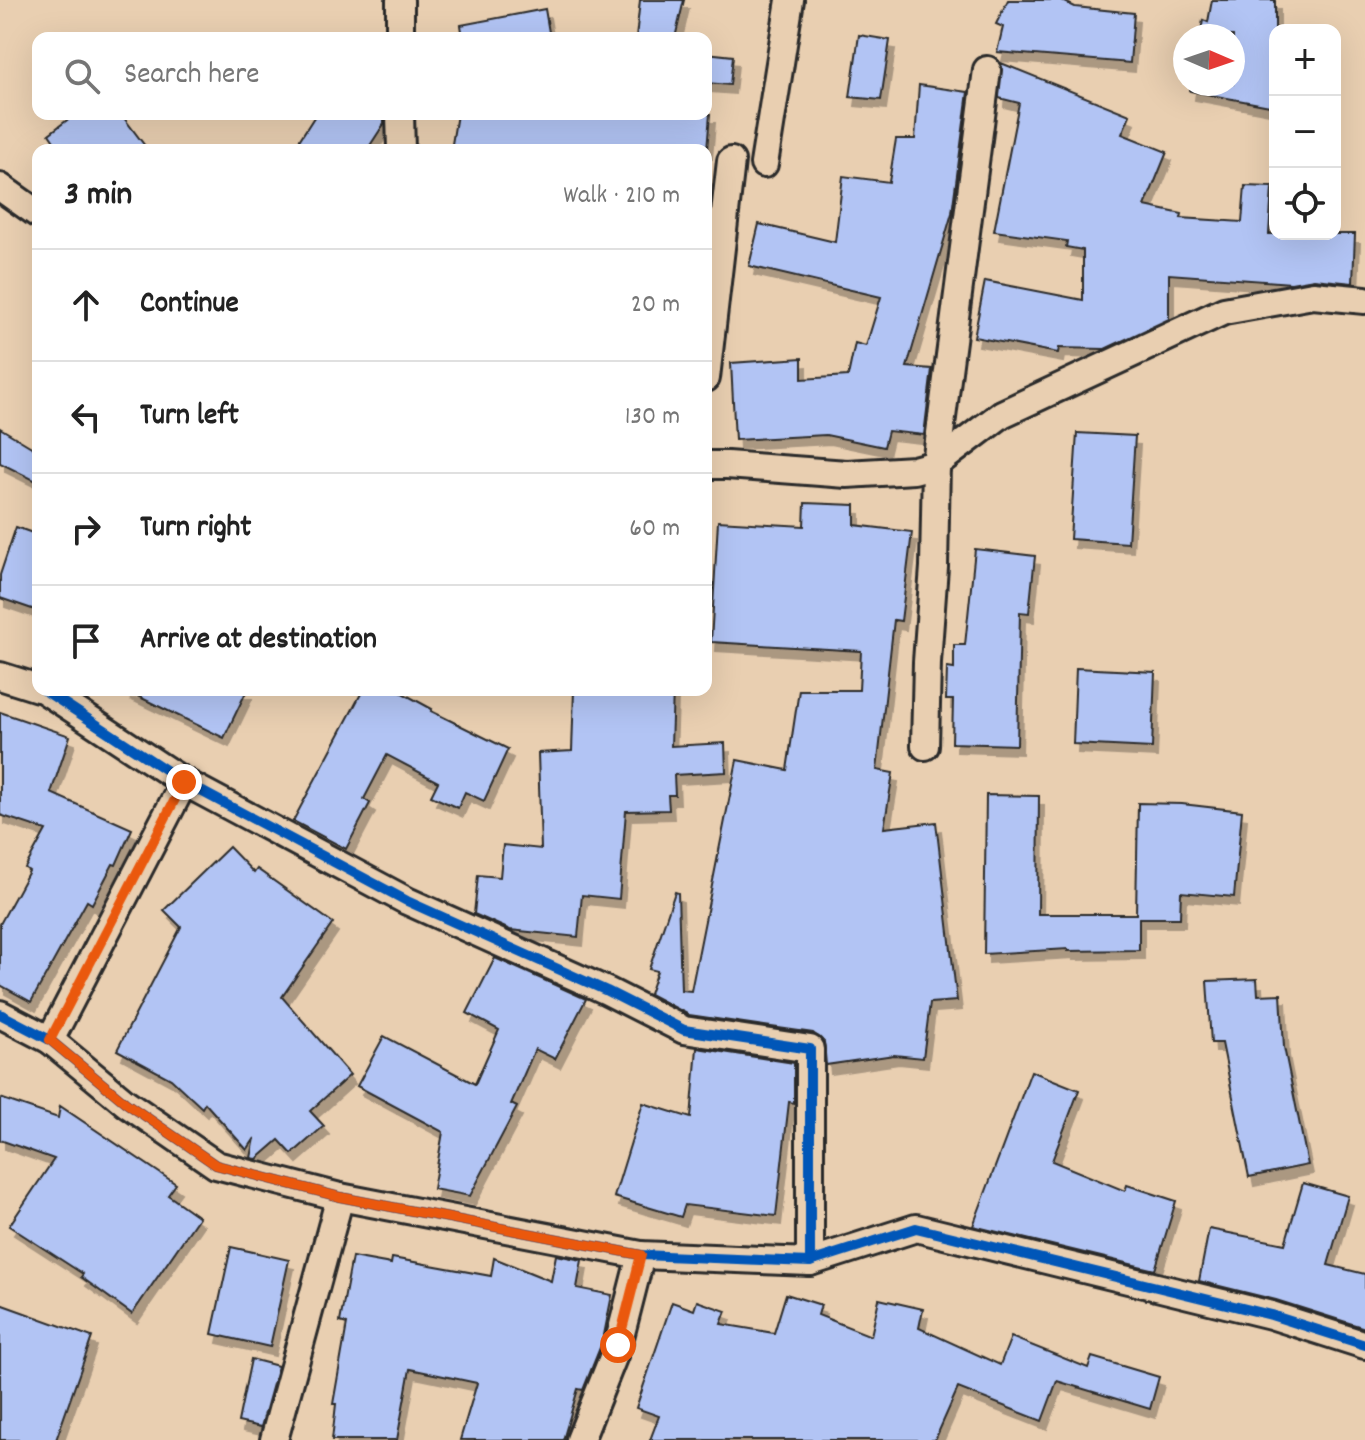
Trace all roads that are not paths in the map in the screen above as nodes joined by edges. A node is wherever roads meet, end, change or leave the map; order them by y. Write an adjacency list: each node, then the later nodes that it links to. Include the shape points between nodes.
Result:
1 (400, 0): 3 (street)
2 (790, 0): 8 (street)
3 (400, 32)
4 (987, 70): 13 (street)
5 (400, 120): 6 (street)
6 (401, 144)
7 (731, 161): 12 (street)
8 (764, 164)
9 (0, 187): 10 (street)
10 (32, 210)
11 (1365, 300): 13 (street, via 1313,295 1224,311 1002,414)
12 (712, 326)
13 (936, 464): 14 (street, via 847,474); 18 (street)
14 (712, 465)
15 (0, 676): 16 (street)
16 (32, 686)
17 (53, 696): 19 (street)
18 (925, 746)
19 (184, 782): 21 (street); 24 (street, via 407,901 684,1030 810,1049)
20 (0, 1014): 21 (street)
21 (50, 1040): 22 (street, via 126,1103 216,1165)
22 (340, 1197): 23 (street); 26 (street)
23 (641, 1255): 24 (street); 27 (street, via 618,1345)
24 (810, 1262): 25 (street, via 916,1228 1271,1315)
25 (1365, 1345)
26 (274, 1440)
27 (580, 1440)

